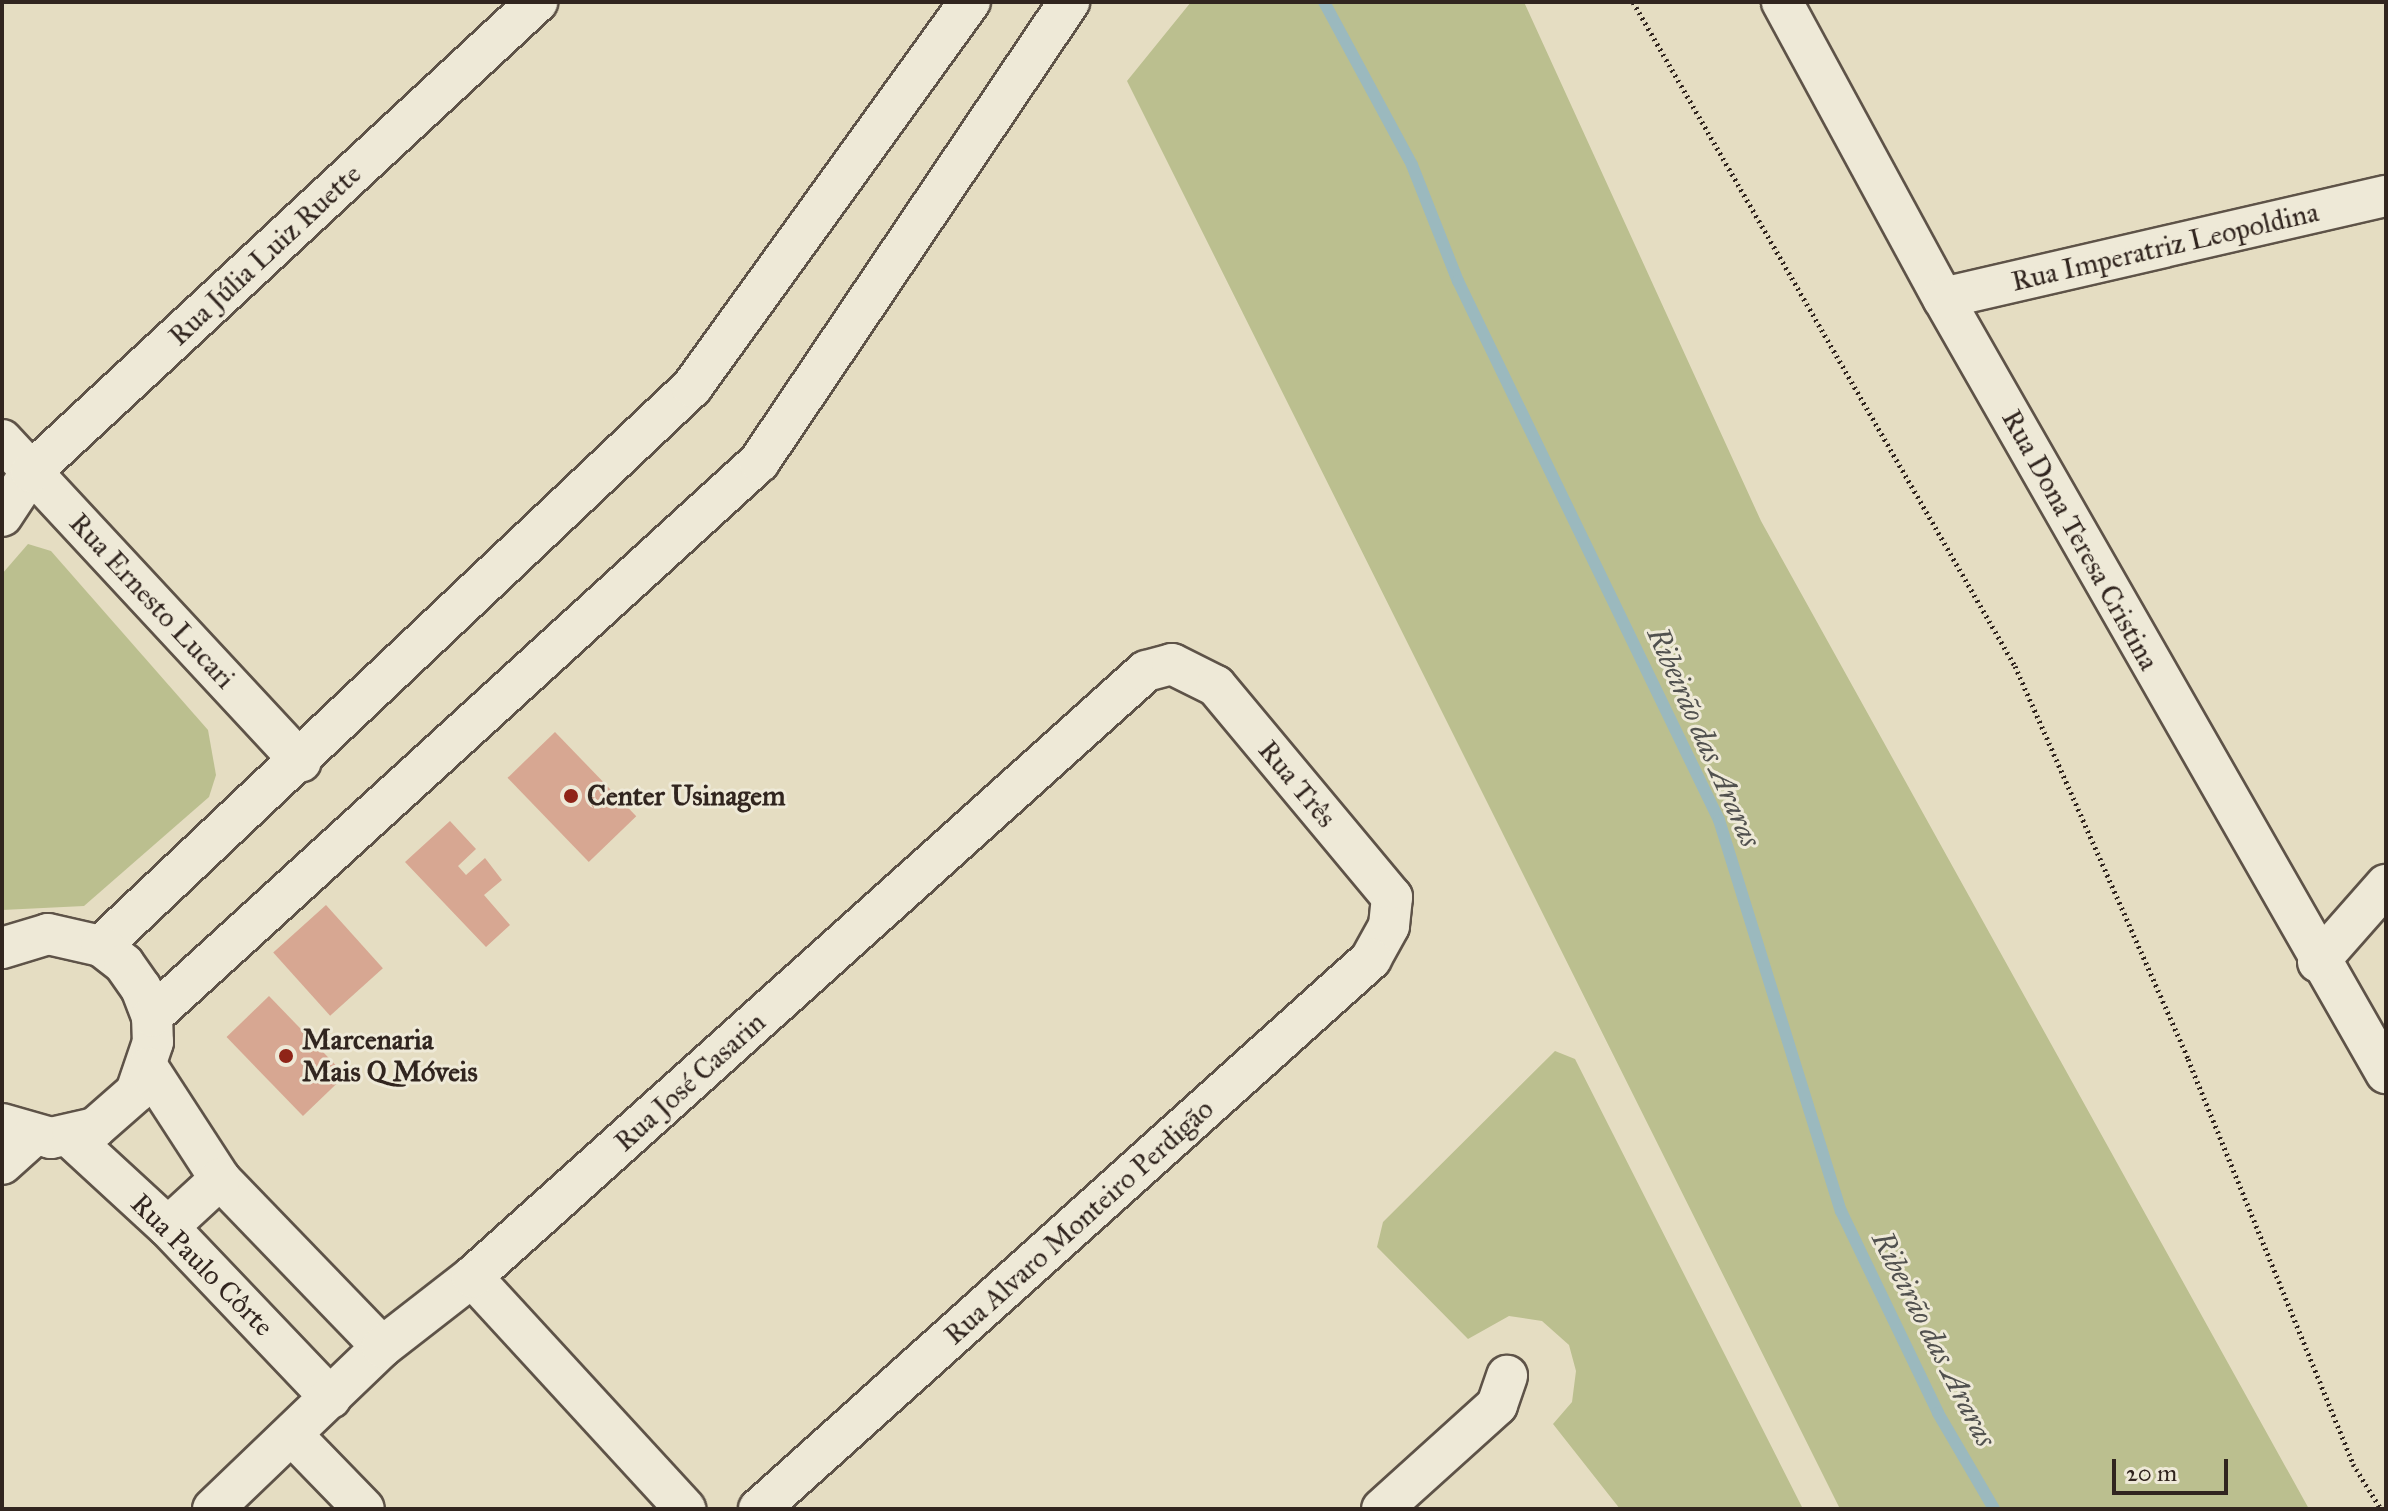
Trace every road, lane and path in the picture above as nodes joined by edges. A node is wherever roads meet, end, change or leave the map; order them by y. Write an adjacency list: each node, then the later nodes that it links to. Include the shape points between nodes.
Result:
1 (537, 2): 9 (street, Rua Júlia Luiz Ruette)
2 (970, 2): 12 (street, via 692,387)
3 (1069, 2): 18 (street, via 759,462)
4 (1633, 2): 35 (path, via 2015,666 2188,1059 2353,1464)
5 (1782, 2): 7 (street, Rua Dona Teresa Cristina)
6 (2386, 196): 7 (street, Rua Imperatriz Leopoldina)
7 (1943, 298): 17 (street, Rua Dona Teresa Cristina)
8 (2, 440): 9 (street, Rua Ernesto Lucari)
9 (31, 472): 10 (street, Rua Júlia Luiz Ruette); 12 (street, Rua Ernesto Lucari)
10 (2, 516)
11 (1172, 664): 14 (street, Rua Três, via 1216,686 1392,897); 25 (street, Rua José Casarin, via 1146,671)
12 (301, 762): 16 (street)
13 (2386, 885): 17 (street)
14 (1389, 926): 33 (street, Rua Alvaro Monteiro Perdigão, via 1371,959)
15 (8, 940): 16 (street, via 62,935)
16 (101, 946): 18 (street, via 124,964)
17 (2318, 962): 20 (street, Rua Dona Teresa Cristina)
18 (152, 1016): 19 (street)
19 (148, 1068): 21 (street, via 118,1113); 23 (street)
20 (2386, 1073)
21 (35, 1132): 22 (street); 24 (street, Rua Paulo Côrte)
22 (2, 1164)
23 (220, 1179): 24 (street); 26 (street)
24 (168, 1227): 28 (street, Rua Paulo Côrte)
25 (472, 1277): 26 (street, Rua José Casarin); 32 (street)
26 (382, 1347): 28 (street, Rua José Casarin)
27 (1507, 1376): 34 (street, via 1497,1405)
28 (331, 1398): 29 (street, Rua José Casarin)
29 (294, 1437): 30 (street, Rua José Casarin); 31 (street)
30 (213, 1509)
31 (364, 1509)
32 (685, 1509)
33 (759, 1509)
34 (1382, 1509)
35 (2381, 1509)

